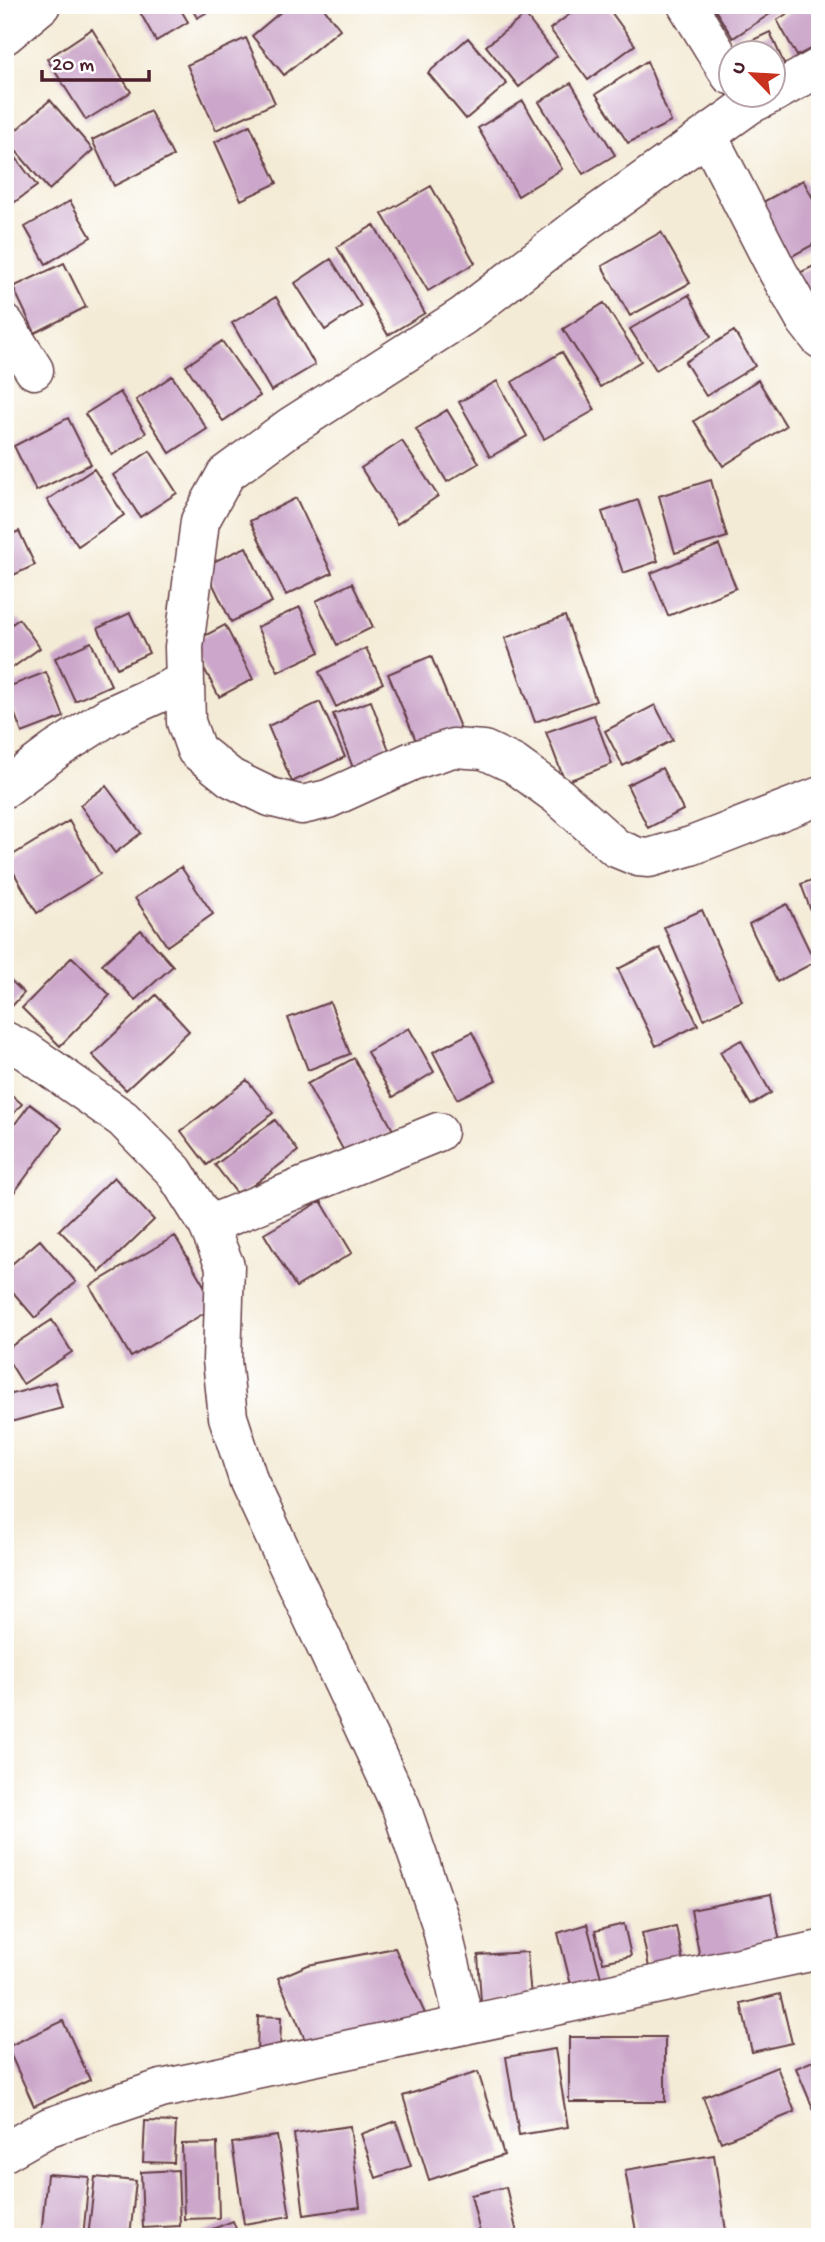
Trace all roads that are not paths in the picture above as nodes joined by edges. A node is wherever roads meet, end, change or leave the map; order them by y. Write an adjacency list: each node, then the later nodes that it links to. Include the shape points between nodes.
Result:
1 (41, 5): 3 (street)
2 (687, 5): 4 (street)
3 (5, 35)
4 (716, 43)
5 (820, 67): 6 (street)
6 (786, 80)
7 (737, 108): 8 (street)
8 (708, 136): 10 (street, via 778,272); 12 (street, via 463,316 290,427 226,474 200,521)
9 (5, 324): 11 (street)
10 (820, 339)
11 (34, 370)
12 (184, 682): 13 (street, via 109,716); 14 (street, via 186,722 196,750 231,778 270,797 302,805 328,799 453,748 484,750 514,764 558,796 617,848 649,858)
13 (5, 788)
14 (820, 796)
15 (5, 1041): 17 (street, via 124,1119 174,1171)
16 (438, 1132): 17 (street)
17 (208, 1225): 19 (street, via 225,1266 222,1360 228,1416 249,1482 401,1807 440,1922)
18 (820, 1950): 19 (street)
19 (465, 2025): 20 (street, via 161,2089 49,2127)
20 (5, 2152)

